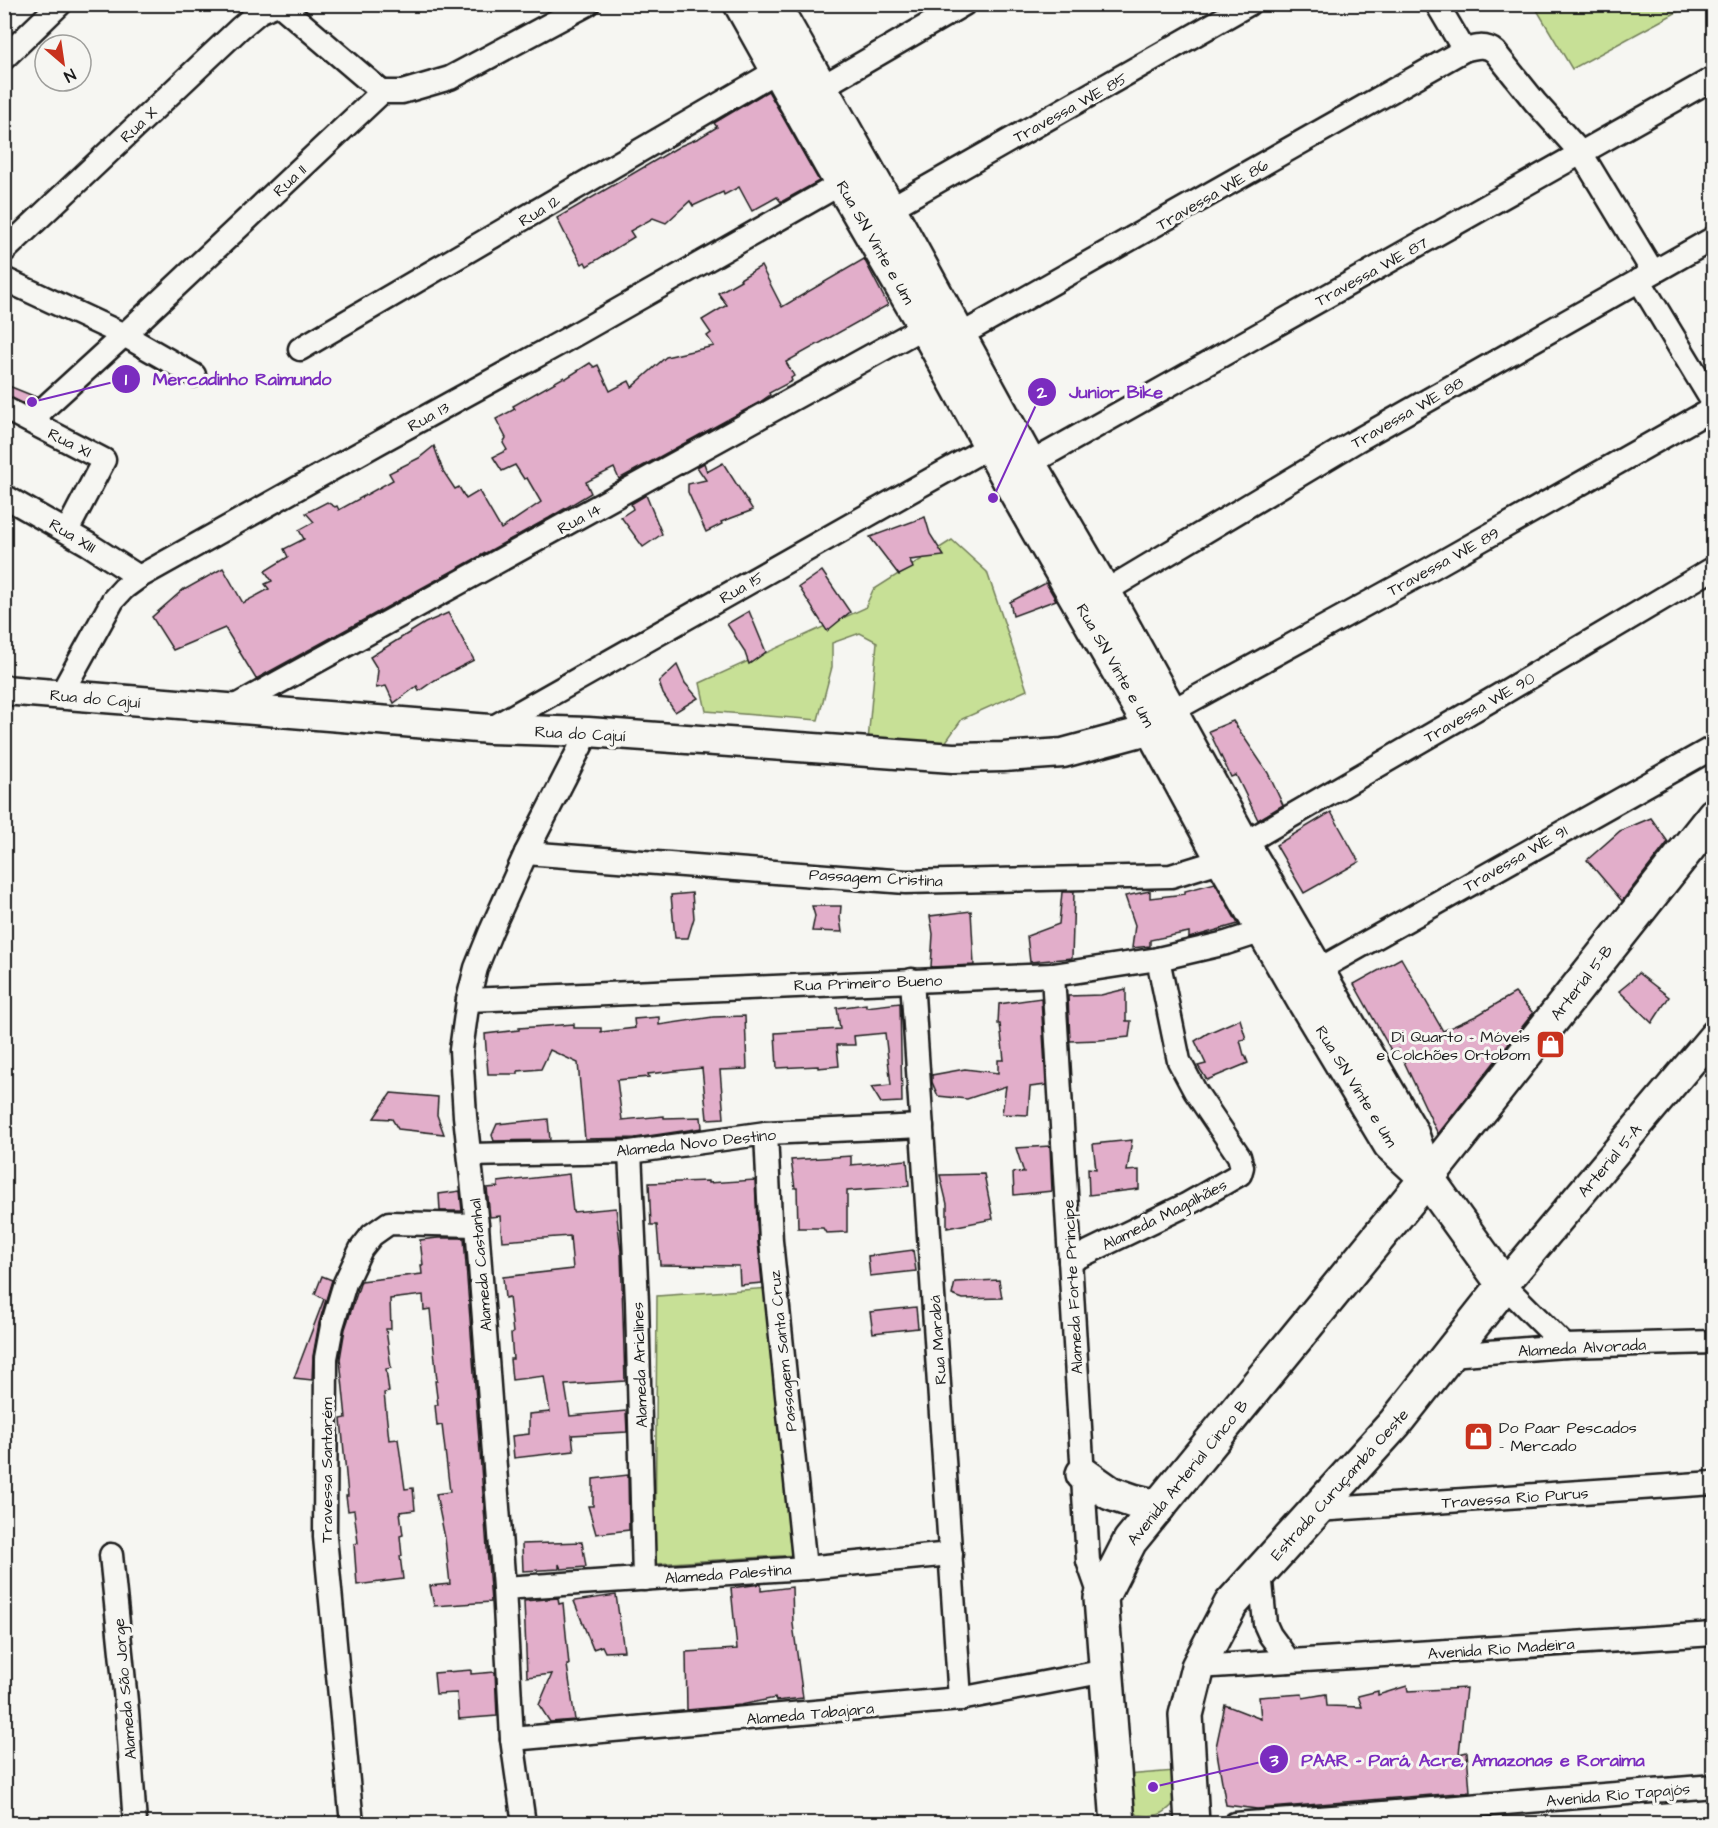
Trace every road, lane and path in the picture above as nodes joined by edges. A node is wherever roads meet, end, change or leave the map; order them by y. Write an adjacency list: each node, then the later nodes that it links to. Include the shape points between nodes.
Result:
1 (60, 4): 10 (street)
2 (278, 4): 14 (street); 19 (street, Rua X, via 259,12 240,28)
3 (588, 4): 14 (street, via 450,78 402,92)
4 (741, 4): 11 (main road, Rua SN Vinte e Um)
5 (773, 4): 13 (main road, Rua SN Vinte e Um)
6 (964, 4): 13 (street)
7 (1249, 4): 17 (street, Travessa WE 85)
8 (1437, 4): 9 (street)
9 (1464, 50): 15 (street, via 1488,47 1495,52); 24 (street, Travessa WE 86)
10 (4, 58)
11 (778, 70): 16 (main road, Rua SN Vinte e Um); 25 (street, Rua 12)
12 (1713, 78): 15 (street, Travessa WE 87)
13 (820, 88): 16 (main road, Rua SN Vinte e Um)
14 (382, 92): 23 (street, Rua 11)
15 (1581, 153): 20 (street); 32 (street, Travessa WE 87)
16 (842, 165): 17 (main road, Rua SN Vinte e Um); 22 (main road, Rua SN Vinte e Um); 36 (street, Rua 13, via 562,342)
17 (889, 209): 24 (main road, Rua SN Vinte e Um)
18 (1713, 238): 20 (street, Travessa WE 88)
19 (4, 251)
20 (1646, 276): 28 (street); 37 (street, Travessa WE 88, via 1356,441)
21 (4, 279): 23 (street)
22 (925, 326): 27 (main road, Rua SN Vinte e Um); 40 (street, Rua 14)
23 (124, 335): 26 (street); 30 (street, Rua 11)
24 (960, 336): 27 (main road, Rua SN Vinte e Um)
25 (300, 349)
26 (194, 375)
27 (977, 395): 31 (main road, Rua SN Vinte e Um); 32 (main road, Rua SN Vinte e Um)
28 (1713, 406): 41 (street, Travessa WE 89)
29 (4, 408): 30 (street, Rua XI)
30 (30, 421): 34 (street, Rua XI, via 104,460)
31 (992, 445): 41 (main road, Rua SN Vinte e Um, via 1016,490); 42 (street, Rua 15)
32 (1029, 464): 37 (main road, Rua SN Vinte e Um)
33 (4, 496): 34 (street, Rua XIII)
34 (67, 531): 36 (street, Rua XIII)
35 (1713, 568): 46 (street, Travessa WE 90)
36 (139, 577): 39 (street, Rua 13, via 113,600)
37 (1104, 592): 41 (main road, Rua SN Vinte e Um)
38 (4, 690): 39 (street, Rua do Cajuí)
39 (60, 696): 40 (street, Rua do Cajuí)
40 (232, 708): 42 (street, Rua do Cajuí)
41 (1161, 720): 43 (street, Rua do Cajuí, via 1063,753 1003,757 953,758); 46 (main road, Rua SN Vinte e Um)
42 (490, 729): 43 (street, Rua do Cajuí)
43 (588, 732): 47 (street, Alameda Castanhal)
44 (1713, 747): 51 (street, Travessa WE 91)
45 (1713, 815): 60 (main road, Arterial 5-B)
46 (1233, 852): 47 (street, Passagem Cristina, via 1171,876 906,882); 48 (main road, Rua SN Vinte e Um)
47 (526, 853): 54 (street, Alameda Castanhal, via 476,968)
48 (1259, 896): 49 (main road, Rua SN Vinte e Um); 51 (main road, Rua SN Vinte e Um)
49 (1263, 931): 50 (street, Rua Primeiro Bueno); 60 (main road, Rua SN Vinte e Um, via 1390,1144)
50 (1158, 959): 52 (street, Rua Primeiro Bueno); 62 (street, Alameda Magalhães, via 1179,1061 1239,1156 1240,1174)
51 (1318, 970): 60 (main road, Rua SN Vinte e Um, via 1411,1132)
52 (1053, 975): 53 (street, Rua Primeiro Bueno); 62 (street, Alameda Forte Principe)
53 (912, 980): 54 (street, Rua Primeiro Bueno); 56 (street, Rua Marabá)
54 (468, 1000): 59 (street, Alameda Castanhal, via 462,1050)
55 (1713, 1035): 63 (street, Arterial 5-A)
56 (922, 1126): 57 (street, Alameda Novo Destino); 71 (street, Rua Marabá)
57 (766, 1133): 58 (street, Alameda Novo Destino); 73 (street, Passagem Santa Cruz, via 771,1241)
58 (630, 1152): 59 (street, Alameda Novo Destino); 75 (street, Alameda Ariclines)
59 (470, 1155): 61 (street, Alameda Castanhal)
60 (1427, 1178): 63 (main road); 69 (main road, Avenida Arterial Cinco B)
61 (477, 1225): 76 (street, Alameda Castanhal); 87 (street, Travessa Santarém, via 389,1223 372,1235 362,1249 345,1283 332,1326 326,1358 325,1537)
62 (1070, 1261): 67 (street, Alameda Forte Principe)
63 (1504, 1285): 65 (street); 66 (main road, Estrada Curuçambá Oeste)
64 (1713, 1342): 65 (street, Alameda Alvorada)
65 (1565, 1347): 66 (street, Alameda Alvorada)
66 (1450, 1355): 70 (main road, Estrada Curuçambá Oeste)
67 (1083, 1474): 69 (main road, via 1110,1493); 77 (street, Alameda Forte Principe, via 1088,1561)
68 (1713, 1484): 70 (street, Travessa Rio Purus)
69 (1158, 1507): 77 (main road, Avenida Arterial Cinco B, via 1130,1541)
70 (1317, 1510): 74 (main road, Estrada Curuçambá Oeste)
71 (951, 1554): 73 (street, Alameda Palestina); 82 (street, Rua Marabá)
72 (111, 1555): 86 (street, Alameda São Jorge)
73 (805, 1568): 75 (street, Alameda Palestina)
74 (1260, 1572): 79 (street, via 1265,1624); 80 (main road, Estrada Curuçambá Oeste, via 1231,1604)
75 (644, 1579): 76 (street, Alameda Palestina)
76 (504, 1588): 83 (street, Alameda Castanhal)
77 (1101, 1598): 81 (main road)
78 (1713, 1634): 79 (street, Avenida Rio Madeira)
79 (1289, 1661): 80 (street, Avenida Rio Madeira)
80 (1198, 1667): 90 (main road, Estrada Curuçambá Oeste, via 1186,1715)
81 (1106, 1671): 82 (street, Alameda Tabajara); 89 (main road)
82 (960, 1699): 83 (street, Alameda Tabajara)
83 (512, 1739): 88 (street, Alameda Castanhal)
84 (1713, 1786): 85 (street, Avenida Rio Tapajós)
85 (1347, 1820): 91 (street, Avenida Rio Tapajós)
86 (135, 1824)
87 (352, 1824)
88 (524, 1824)
89 (1118, 1824)
90 (1192, 1824)
91 (1234, 1824)

